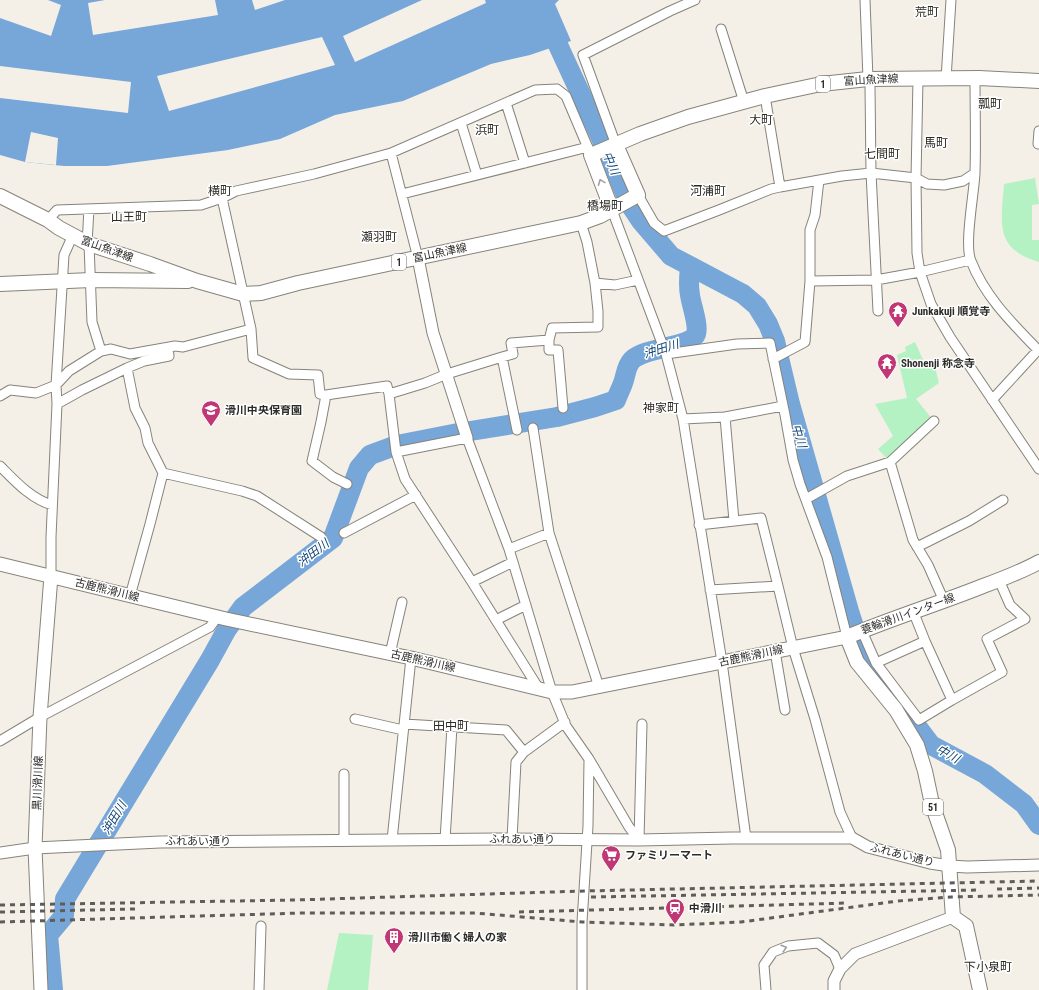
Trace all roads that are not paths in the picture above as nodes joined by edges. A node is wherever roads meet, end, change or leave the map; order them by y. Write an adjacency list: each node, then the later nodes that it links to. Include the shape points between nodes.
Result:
1 (696, 0): 16 (street, via 583,55)
2 (865, 0): 6 (street)
3 (951, 0): 8 (street)
4 (721, 29): 11 (street)
5 (975, 78): 8 (main road, 富山魚津線 / 1); 9 (main road, 富山魚津線 / 1); 21 (street)
6 (868, 79): 7 (main road, 富山魚津線 / 1); 10 (main road, 富山魚津線 / 1, via 821,84); 20 (street)
7 (918, 79): 8 (main road, 富山魚津線 / 1); 23 (street)
8 (946, 79)
9 (1039, 81)
10 (766, 96): 11 (main road, 富山魚津線 / 1); 25 (street)
11 (744, 102): 16 (main road, 富山魚津線 / 1, via 688,117)
12 (506, 103): 13 (street); 17 (street, via 535,90 557,89 566,96); 19 (street)
13 (461, 123): 18 (street); 22 (street)
14 (1039, 131): 15 (street)
15 (1039, 144)
16 (616, 145): 17 (main road, 富山魚津線 / 1); 27 (main road)
17 (589, 151): 19 (street); 31 (main road, one-way to 17)
18 (391, 154): 26 (street); 29 (street, via 236,191)
19 (525, 163): 22 (street)
20 (871, 173): 23 (street); 24 (street); 41 (street)
21 (975, 173): 23 (street, via 963,181 944,185 927,184); 37 (street, via 969,240)
22 (477, 175): 26 (street)
23 (916, 178): 38 (street, via 917,253)
24 (819, 180): 25 (street); 44 (street, via 815,215 810,230)
25 (780, 187): 27 (street, via 664,230 654,223)
26 (402, 194): 36 (street)
27 (638, 195): 31 (main road, 富山魚津線 / 1)
28 (0, 196): 32 (main road, 富山魚津線 / 1)
29 (222, 198): 30 (street, via 201,205); 47 (street)
30 (89, 209): 32 (street, via 57,210); 35 (street)
31 (612, 210): 33 (main road, 富山魚津線 / 1); 40 (street)
32 (48, 220): 34 (main road, 富山魚津線 / 1)
33 (581, 223): 36 (main road, 富山魚津線 / 1); 45 (street, via 588,242)
34 (73, 235): 35 (main road, 富山魚津線 / 1); 42 (street, via 64,255)
35 (88, 244): 39 (street); 43 (main road, 富山魚津線 / 1)
36 (418, 258): 47 (main road, 富山魚津線 / 1, via 261,293); 58 (street, via 433,333)
37 (970, 260): 38 (street); 52 (street, via 982,284 1004,314)
38 (920, 272): 41 (street); 63 (street, via 931,304)
39 (90, 280): 42 (main road, 富山魚津線 / 1); 43 (main road, 富山魚津線 / 1); 53 (street, via 92,322)
40 (638, 280): 45 (street, via 615,285); 54 (street)
41 (876, 280): 44 (street); 48 (street)
42 (63, 281): 46 (main road, 富山魚津線 / 1); 59 (street)
43 (197, 281): 47 (main road, 富山魚津線 / 1)
44 (810, 281): 56 (street, via 805,342)
45 (595, 283): 50 (street, via 598,327 552,328)
46 (0, 284)
47 (243, 294): 49 (street)
48 (878, 311)
49 (251, 329): 51 (street, via 183,347); 61 (street, via 253,358 289,374 318,375 320,394)
50 (549, 340): 55 (street, via 511,343 513,354); 66 (street, via 549,350 558,350)
51 (168, 348): 53 (street, via 130,354 111,349); 57 (street, via 169,356 144,361)
52 (1038, 350): 63 (street)
53 (101, 351): 59 (street, via 69,371)
54 (666, 354): 56 (street, via 737,344 770,343); 68 (street)
55 (502, 358): 58 (street); 71 (street)
56 (773, 359): 65 (street)
57 (127, 368): 64 (street); 77 (street, via 135,408)
58 (447, 374): 60 (street); 72 (street)
59 (56, 386): 62 (street, via 36,393 10,390); 64 (street)
60 (389, 394): 61 (street, via 387,386); 73 (street)
61 (326, 395): 78 (street, via 312,461 333,478)
62 (0, 396)
63 (992, 400): 76 (street)
64 (57, 404): 82 (street)
65 (783, 406): 67 (street); 80 (street, via 793,460)
66 (563, 408)
67 (725, 417): 68 (street); 83 (street)
68 (683, 419): 84 (street)
69 (934, 421): 74 (street)
70 (533, 428): 86 (street)
71 (517, 430)
72 (467, 438): 73 (street); 89 (street)
73 (396, 452): 79 (street, via 405,479)
74 (890, 462): 80 (street, via 847,476); 88 (street)
75 (0, 466): 82 (street, via 20,486)
76 (1039, 469)
77 (163, 473): 87 (street, via 257,496); 98 (street)
78 (347, 484)
79 (416, 495): 85 (street); 95 (street)
80 (806, 499): 106 (street, via 827,557)
81 (1003, 500): 88 (street, via 969,521)
82 (52, 505): 93 (street)
83 (734, 521): 84 (street); 96 (street, via 761,518)
84 (699, 525): 97 (street)
85 (344, 532)
86 (549, 533): 89 (street); 114 (street)
87 (321, 537)
88 (917, 547): 99 (street)
89 (509, 549): 90 (street)
90 (513, 562): 95 (street); 101 (street)
91 (1039, 562): 94 (main road, 蓑輪滑川インター線)
92 (0, 564): 93 (main road, 古鹿熊滑川線)
93 (51, 576): 98 (main road, 古鹿熊滑川線); 118 (main road, 黒川滑川線)
94 (999, 580): 99 (main road, 蓑輪滑川インター線); 116 (street, via 1010,605 1025,619 987,639 1002,672)
95 (472, 582): 104 (street)
96 (778, 586): 97 (street); 108 (street)
97 (710, 590): 112 (street)
98 (130, 596): 103 (main road, 古鹿熊滑川線)
99 (944, 601): 102 (main road, 蓑輪滑川インター線)
100 (402, 602): 110 (street)
101 (526, 605): 104 (street); 115 (street)
102 (913, 611): 105 (main road, 蓑輪滑川インター線); 107 (street)
103 (222, 617): 110 (main road, 古鹿熊滑川線); 118 (street, via 210,627)
104 (496, 620): 115 (street)
105 (862, 631): 106 (main road, 蓑輪滑川インター線); 113 (street)
106 (847, 637): 108 (main road, 古鹿熊滑川線); 139 (main road, 蓑輪滑川インター線 / 51, via 857,662 896,710 917,745 932,804 948,850)
107 (925, 641): 113 (street); 116 (street)
108 (793, 648): 109 (main road, 古鹿熊滑川線); 129 (street, via 840,812)
109 (775, 651): 112 (main road, 古鹿熊滑川線); 117 (street)
110 (390, 654): 111 (main road, 古鹿熊滑川線)
111 (411, 658): 115 (main road, 古鹿熊滑川線); 122 (street)
112 (722, 662): 114 (main road, 古鹿熊滑川線); 128 (street)
113 (876, 663): 116 (street, via 919,720)
114 (600, 687): 115 (main road, 古鹿熊滑川線, via 572,692)
115 (546, 690): 120 (street)
116 (952, 700)
117 (785, 710)
118 (40, 717): 124 (street); 136 (main road, 黒川滑川線)
119 (354, 719): 122 (street)
120 (565, 722): 125 (street); 126 (street)
121 (642, 724): 135 (street)
122 (404, 727): 123 (street); 132 (street)
123 (452, 727): 125 (street, via 506,730); 133 (street)
124 (0, 741)
125 (524, 752): 130 (street, via 516,762)
126 (589, 759): 134 (street); 135 (street)
127 (344, 774): 131 (street)
128 (746, 838): 129 (street, ふれあい通り); 135 (street, ふれあい通り)
129 (852, 838): 139 (street, ふれあい通り, via 868,847)
130 (512, 839): 133 (street, ふれあい通り); 134 (street, ふれあい通り)
131 (344, 840): 132 (street, ふれあい通り); 136 (street, ふれあい通り, via 160,842)
132 (392, 840): 133 (street, ふれあい通り)
133 (445, 840)
134 (587, 840): 135 (street, ふれあい通り); 145 (street, via 582,922)
135 (639, 840)
136 (35, 848): 137 (street, ふれあい通り); 143 (main road, 黒川滑川線)
137 (0, 853)
138 (1039, 865): 139 (street, ふれあい通り)
139 (950, 866): 140 (main road, 蓑輪滑川インター線 / 51)
140 (952, 917): 142 (street, via 855,954); 148 (main road, via 966,926)
141 (260, 926): 144 (street)
142 (840, 969): 146 (street, one-way to 142, via 764,965 774,952 788,946 818,943 834,954); 147 (street, via 834,981)
143 (40, 990)
144 (259, 990)
145 (582, 990)
146 (766, 990)
147 (834, 990)
148 (980, 990)

